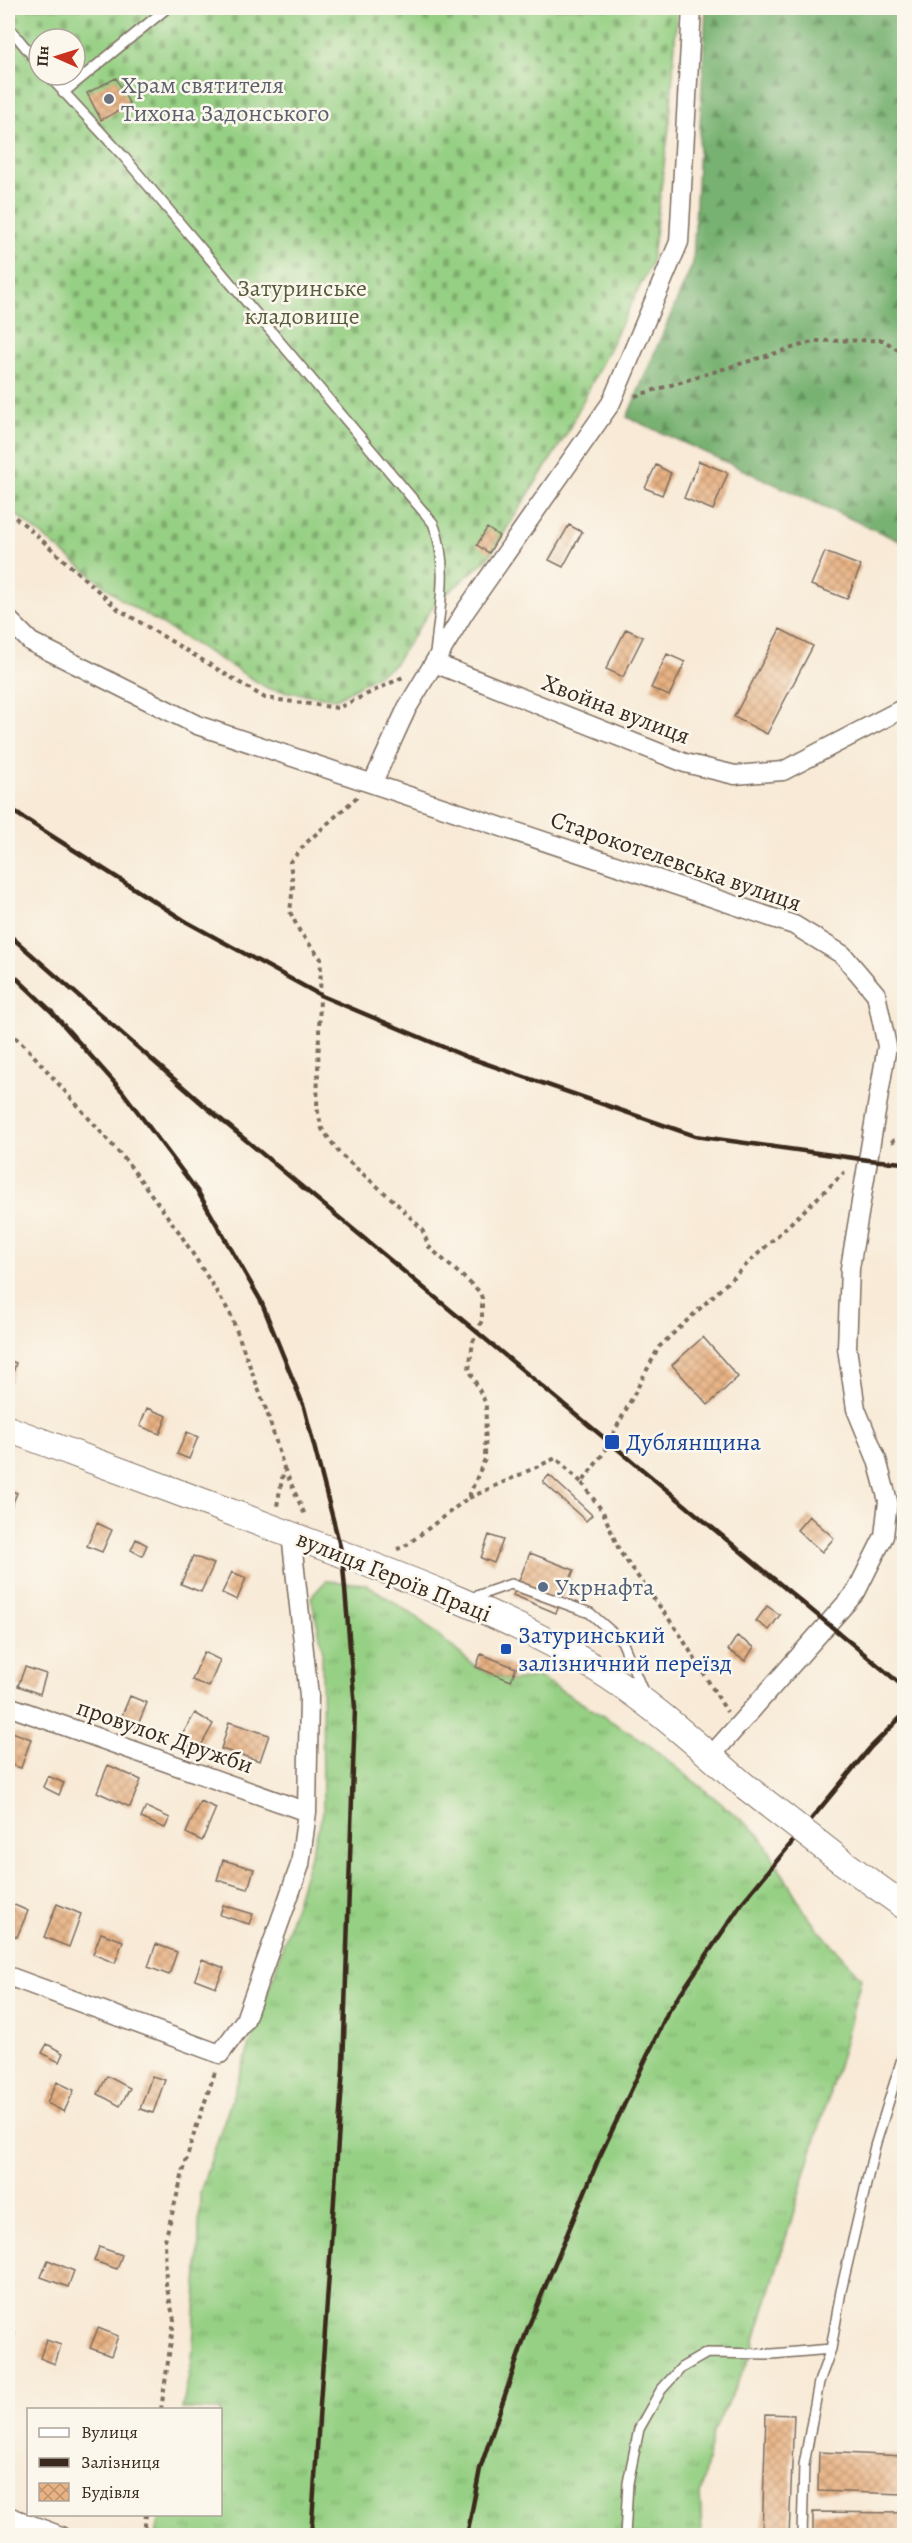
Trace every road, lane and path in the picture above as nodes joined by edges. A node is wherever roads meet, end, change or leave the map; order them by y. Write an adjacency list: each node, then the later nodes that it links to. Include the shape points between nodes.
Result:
1 (167, 8): 6 (lane)
2 (692, 8): 8 (street, via 679,242)
3 (8, 26): 4 (lane)
4 (27, 49)
5 (58, 87): 6 (lane)
6 (63, 93): 11 (lane, via 124,157 433,523 443,559)
7 (904, 354): 8 (path, via 883,340 815,340)
8 (611, 403): 11 (street, via 464,613)
9 (8, 512): 11 (path, via 118,609 265,698 338,708)
10 (8, 619): 13 (street, Старокотелевська вулиця, via 31,642 197,725)
11 (434, 663): 12 (street, Хвойна вулиця, via 686,763 735,776 783,771); 13 (street, via 407,708)
12 (904, 708)
13 (373, 782): 16 (street, Старокотелевська вулиця, via 794,925 843,955 876,994 887,1046); 20 (path, via 290,862 290,912 321,959 317,1108 321,1129 341,1155 422,1229 429,1247 482,1298 482,1320 473,1342 469,1369 486,1404 485,1459)
14 (8, 1030): 18 (path, via 128,1163 179,1232 230,1313)
15 (904, 1136): 16 (path)
16 (870, 1151): 19 (path, via 659,1347 602,1455); 26 (street, Старокотелевська вулиця, via 850,1268 847,1348 856,1409 888,1501 884,1536 856,1592)
17 (8, 1429): 21 (main road, вулиця Героїв Праці)
18 (284, 1468): 21 (path); 21 (path, via 279,1502)
19 (582, 1483): 20 (path, via 556,1458); 26 (path, via 603,1512 620,1552 679,1633)
20 (468, 1498): 22 (path, via 404,1547)
21 (290, 1528): 23 (main road, вулиця Героїв Праці); 28 (street, via 309,1696)
22 (393, 1550)
23 (463, 1601): 25 (main road, вулиця Героїв Праці, via 594,1667); 25 (lane, via 511,1584 590,1613 622,1641)
24 (8, 1706): 28 (street, провулок Дружби)
25 (650, 1708): 27 (main road, вулиця Героїв Праці)
26 (736, 1729): 27 (street, Старокотелевська вулиця)
27 (710, 1757): 29 (main road, вулиця Героїв Праці, bridge)
28 (307, 1812): 32 (street, via 300,1865 245,2020)
29 (904, 1906)
30 (8, 1976): 32 (street)
31 (904, 2052): 33 (lane, via 875,2146 840,2291)
32 (220, 2054): 34 (path, via 165,2240 166,2284 174,2320)
33 (831, 2349): 39 (lane, via 707,2354 681,2368 661,2390 639,2429 627,2483); 40 (lane, via 819,2382 804,2465)
34 (161, 2408)
35 (8, 2516): 37 (street)
36 (147, 2516): 38 (path)
37 (60, 2535)
38 (144, 2535)
39 (625, 2535)
40 (802, 2535)

